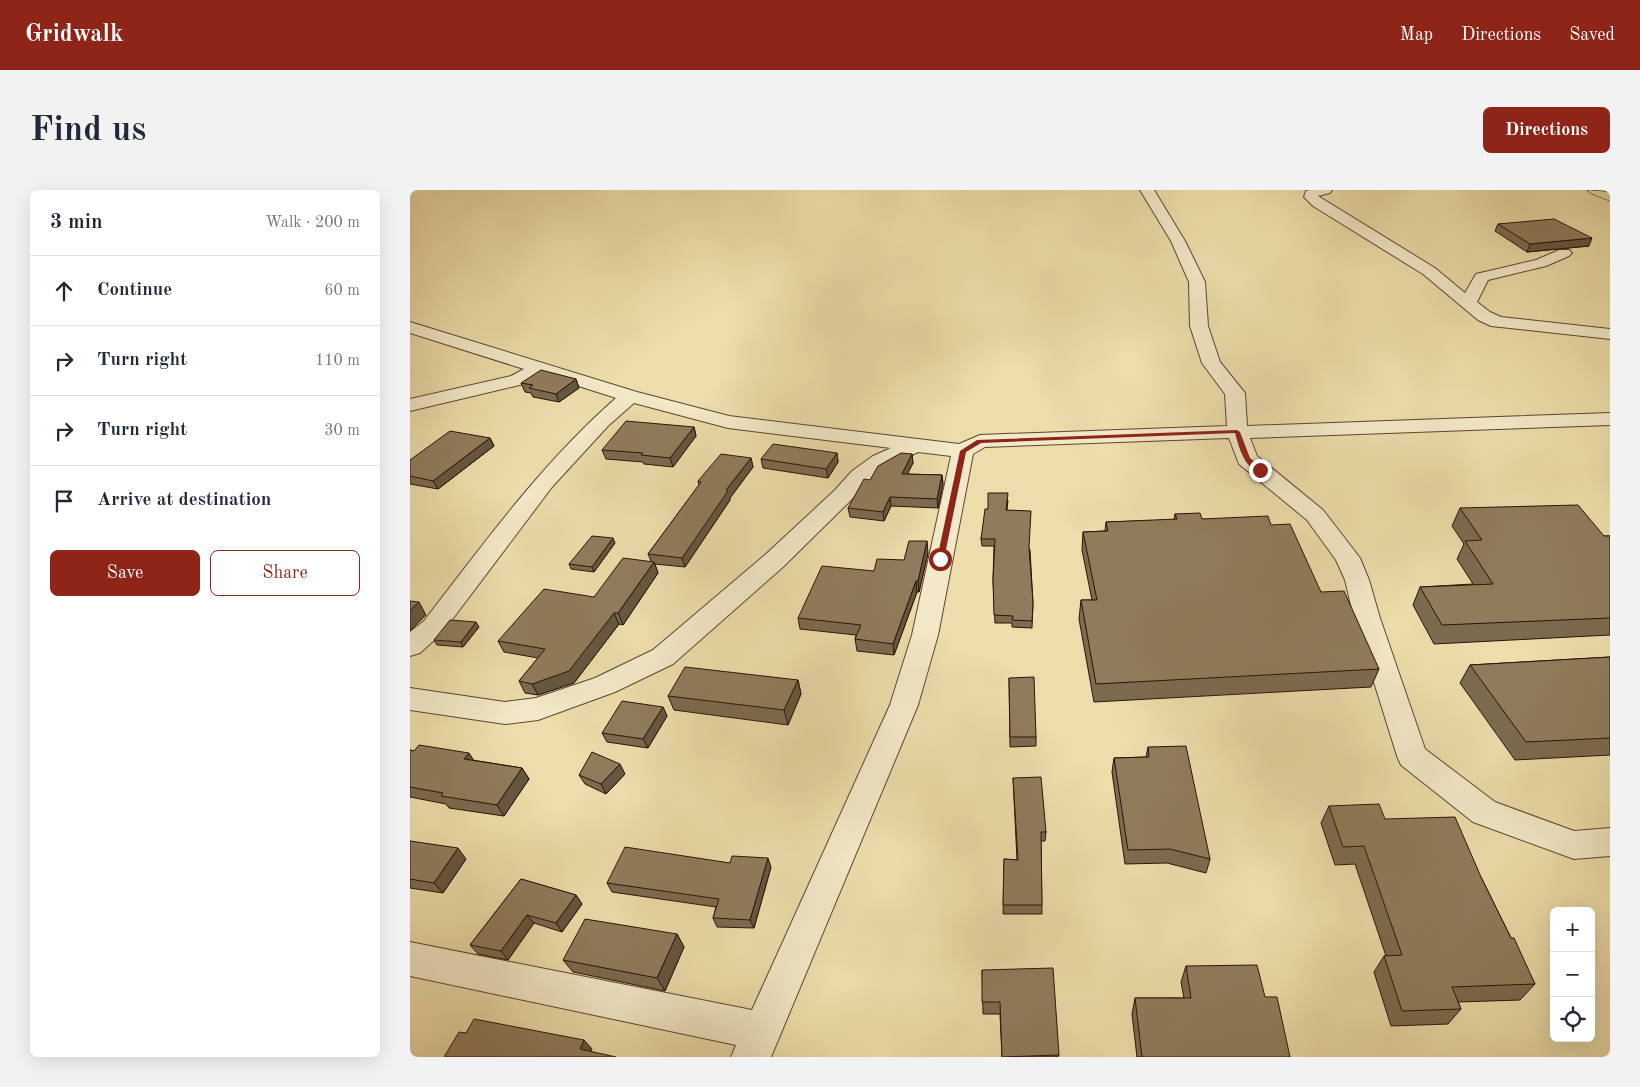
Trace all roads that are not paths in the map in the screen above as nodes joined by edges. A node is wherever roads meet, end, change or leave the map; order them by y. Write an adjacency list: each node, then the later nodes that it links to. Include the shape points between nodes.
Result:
1 (1147, 190): 13 (street, via 1198,282 1199,326 1211,364 1235,393)
2 (1325, 190): 6 (street, via 1311,197 1429,271)
3 (1595, 190): 4 (main road)
4 (1610, 198)
5 (1564, 253): 6 (street, via 1534,265 1482,277)
6 (1468, 303): 8 (street, via 1497,322)
7 (410, 327): 9 (street)
8 (1610, 334)
9 (539, 368): 10 (street); 11 (street, via 517,380)
10 (630, 396): 14 (street, via 728,422); 16 (street, via 544,482 433,627)
11 (410, 406)
12 (1610, 419): 13 (street)
13 (1237, 432): 15 (street, via 980,442); 18 (street, via 1247,459 1315,516 1348,558 1412,756 1484,812 1574,845)
14 (916, 445): 15 (street); 17 (street, via 860,476 774,561 664,657 605,685 538,709 505,713)
15 (963, 451): 20 (street, via 925,634 904,705)
16 (410, 646)
17 (410, 699)
18 (1610, 842)
19 (410, 959): 20 (street)
20 (757, 1044)

